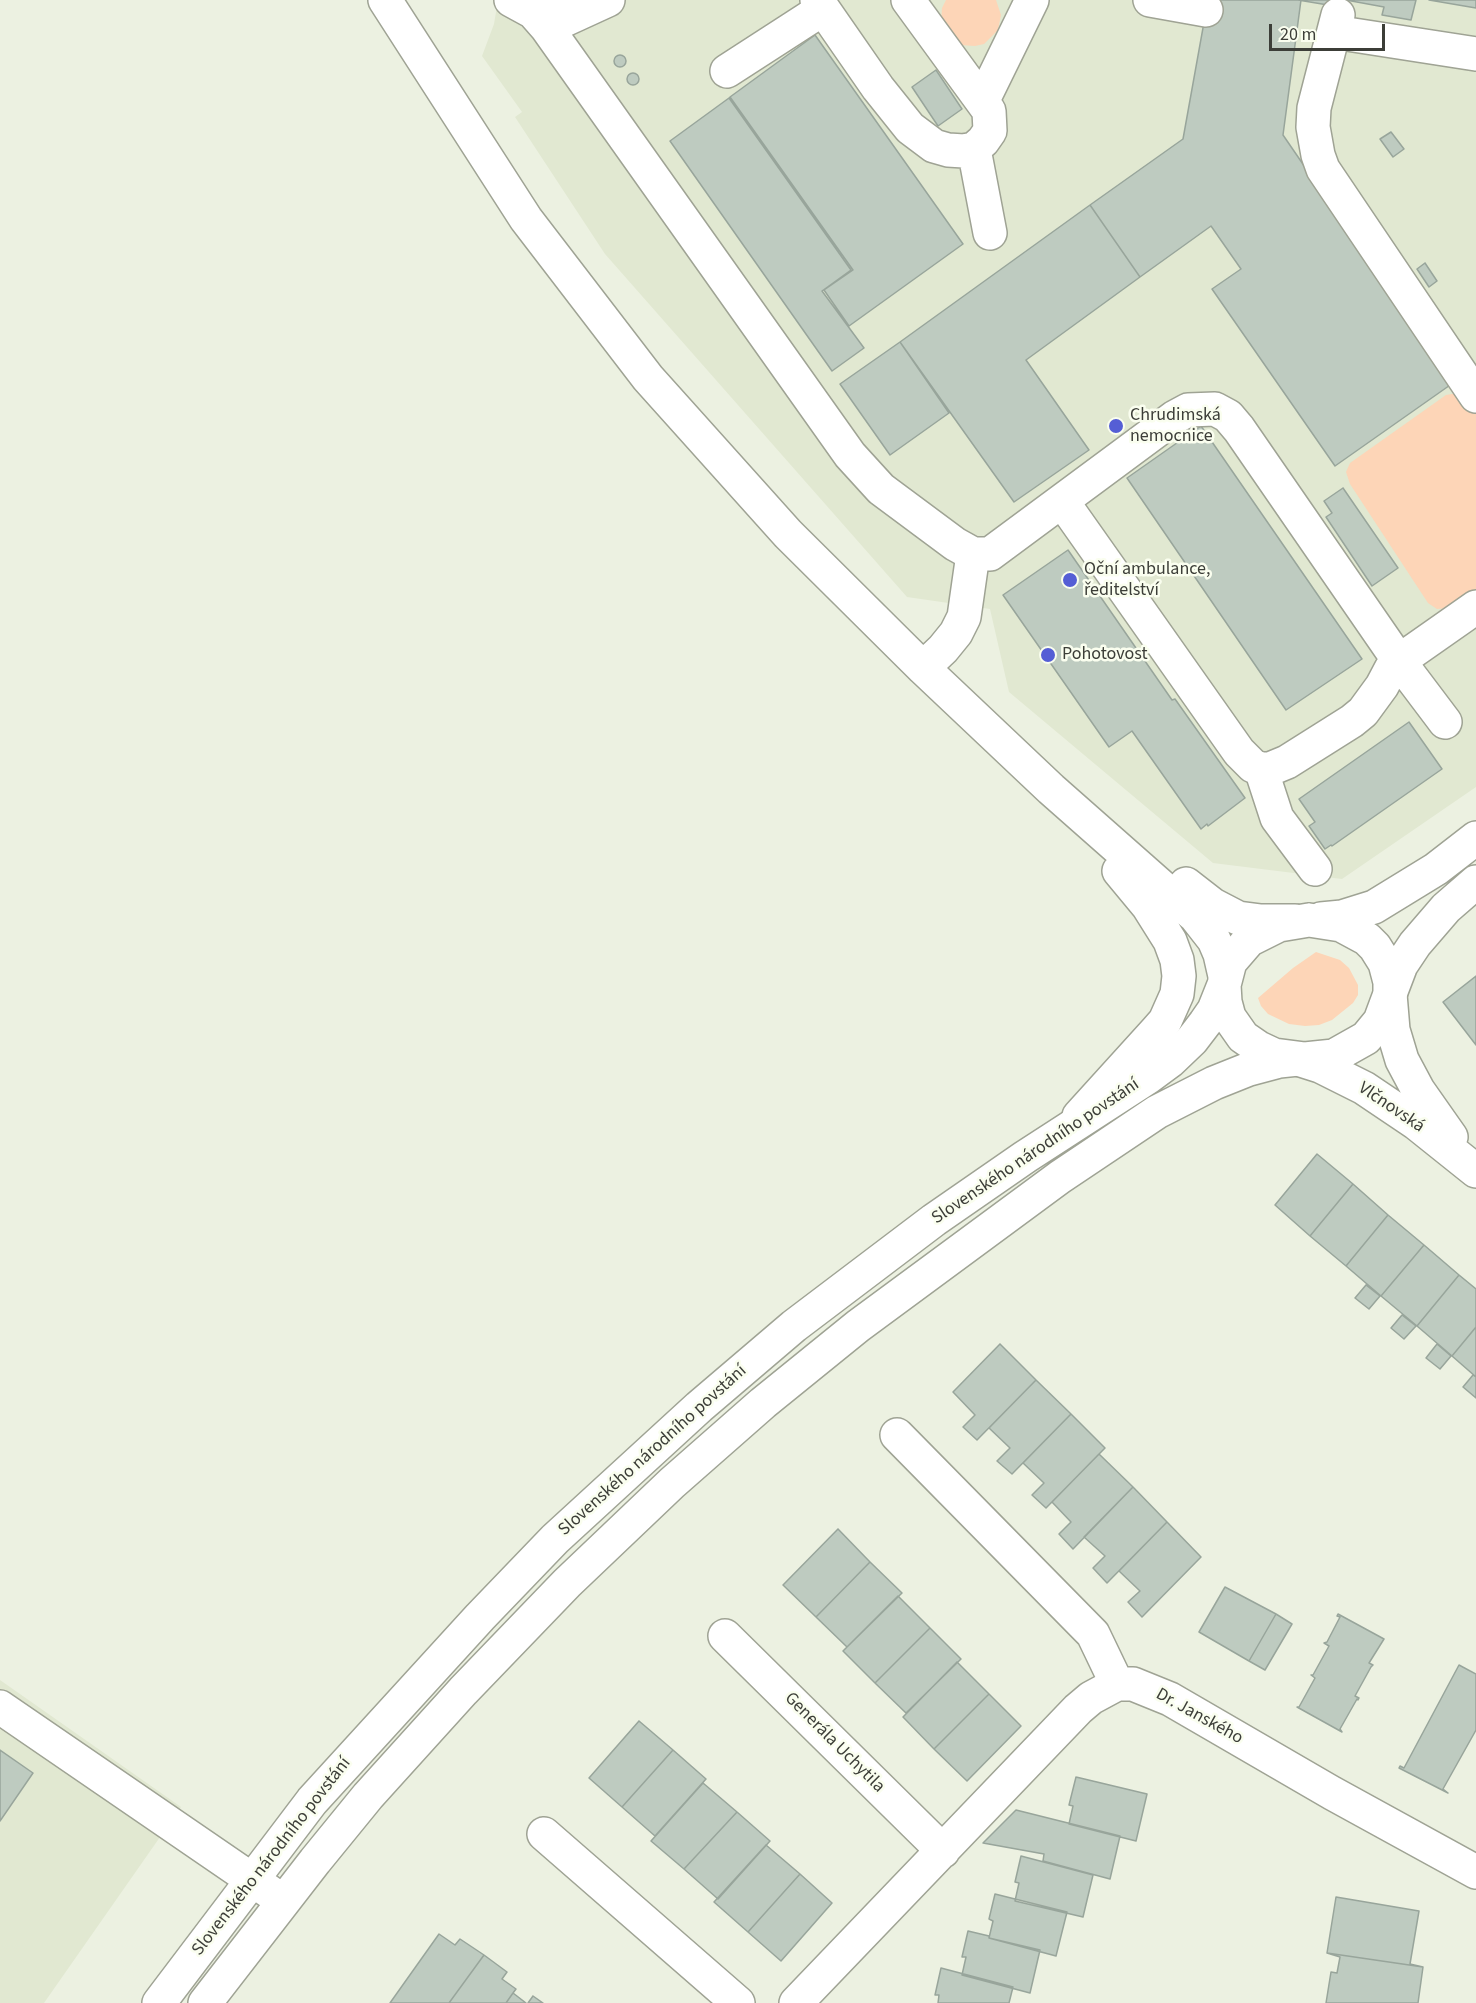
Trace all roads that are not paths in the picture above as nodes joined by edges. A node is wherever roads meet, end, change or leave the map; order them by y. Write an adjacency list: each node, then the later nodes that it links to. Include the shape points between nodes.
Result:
1 (511, 0): 9 (street, via 532,12)
2 (608, 0): 9 (street)
3 (908, 0): 12 (street)
4 (1032, 0): 12 (street)
5 (1150, 0): 8 (street)
6 (398, 4): 20 (street, via 526,219 648,378 788,534)
7 (820, 4): 11 (street); 13 (street, via 910,128 934,146)
8 (1206, 10)
9 (552, 14): 17 (street, via 850,455 881,489)
10 (1476, 54): 15 (street, via 1336,23 1314,108 1314,141 1323,169)
11 (727, 71)
12 (983, 100): 13 (street, via 989,111 990,131)
13 (974, 149): 14 (street)
14 (990, 233)
15 (1476, 396)
16 (1062, 501): 17 (street, via 990,554); 19 (street, via 1175,417 1200,408 1215,409 1239,429); 23 (street, via 1239,752)
17 (973, 554): 20 (street, via 964,617 956,633)
18 (1476, 607): 19 (street)
19 (1399, 661): 22 (street); 23 (street, via 1368,706 1352,721 1287,762)
20 (923, 668): 21 (street)
21 (969, 712): 24 (street); 28 (street, via 1226,913 1249,920)
22 (1445, 722)
23 (1261, 769): 26 (street, via 1277,818)
24 (1051, 789): 29 (street, via 1196,917 1214,940); 32 (street, via 1157,918 1170,941 1179,976 1177,993 1165,1021)
25 (1476, 838): 28 (street, via 1436,869 1374,907 1342,917)
26 (1315, 869)
27 (1476, 882): 30 (street, via 1414,944)
28 (1309, 920): 29 (street, via 1269,929 1249,940 1235,955); 30 (street, via 1341,925 1367,939 1385,963)
29 (1224, 980): 31 (street, via 1229,1017 1243,1037 1274,1055); 32 (street, Slovenského národního povstání, via 1214,1010 1192,1040 1147,1078)
30 (1390, 994): 31 (street, via 1374,1030 1356,1045 1334,1056); 33 (street, Vlčnovská, via 1402,1060 1435,1117)
31 (1298, 1059): 34 (street, Vlčnovská, via 1364,1088); 43 (street, Slovenského národního povstání, via 1249,1069 1157,1112 1060,1177 875,1313 763,1403 559,1591 463,1690 375,1788)
32 (1068, 1129): 42 (street, Slovenského národního povstání, via 934,1220 794,1326 622,1476 555,1539 356,1752)
33 (1476, 1165)
34 (1476, 1171)
35 (897, 1435): 37 (street, via 1094,1634)
36 (725, 1636): 40 (street, Generála Uchytila)
37 (1117, 1684): 40 (street, via 1078,1709); 41 (street, Dr. Janského, via 1133,1684 1170,1699)
38 (0, 1707): 42 (street)
39 (544, 1834): 46 (street)
40 (943, 1851): 47 (street)
41 (1476, 1872)
42 (252, 1879): 43 (street); 44 (street, Slovenského národního povstání)
43 (283, 1901): 45 (street, Slovenského národního povstání)
44 (159, 2003)
45 (205, 2003)
46 (738, 2003)
47 (796, 2003)

